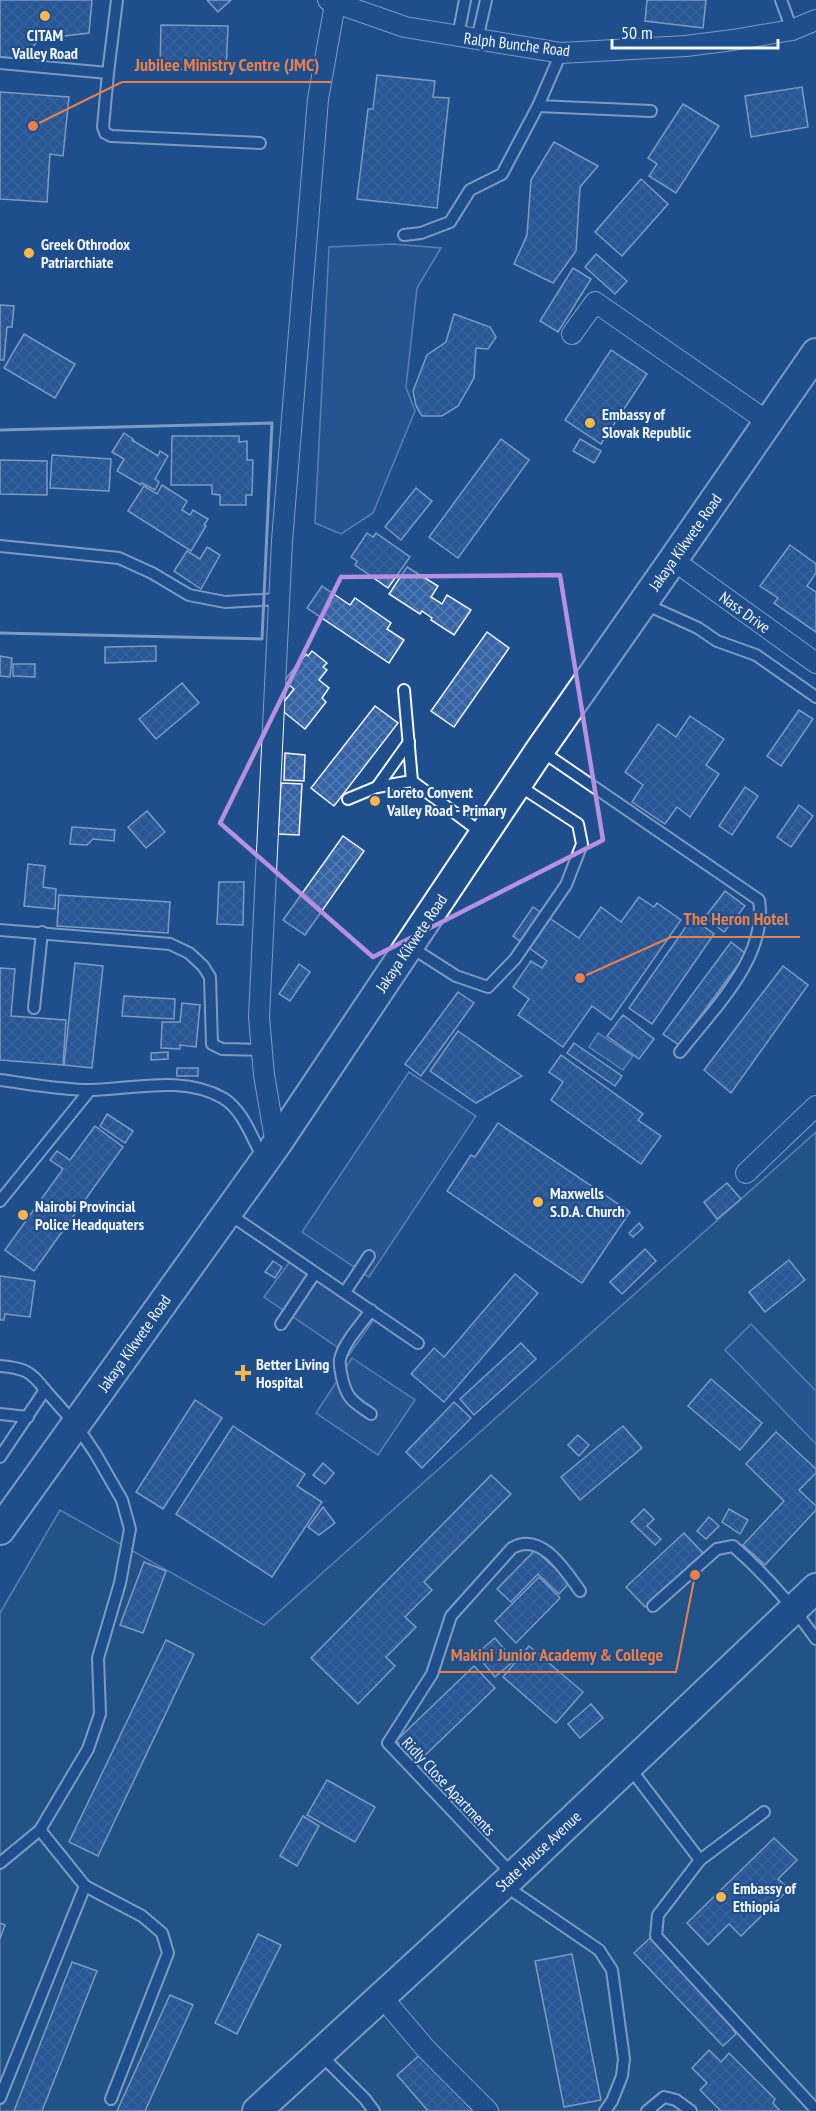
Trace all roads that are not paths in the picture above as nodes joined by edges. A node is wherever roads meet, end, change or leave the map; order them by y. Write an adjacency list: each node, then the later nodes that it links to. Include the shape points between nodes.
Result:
1 (117, 0): 11 (lane)
2 (465, 0): 8 (lane)
3 (486, 0): 8 (lane)
4 (781, 0): 7 (lane)
5 (331, 2): 8 (street, Ralph Bunche Road, via 405,27); 21 (street, via 318,99)
6 (816, 20): 7 (street, Ralph Bunche Road)
7 (792, 30): 9 (street, Ralph Bunche Road, via 686,46)
8 (468, 38): 9 (street, Ralph Bunche Road)
9 (561, 52): 12 (lane)
10 (0, 63): 11 (lane)
11 (108, 73): 14 (lane, via 103,127 111,136)
12 (538, 106): 13 (lane); 15 (lane, via 502,174 470,190 450,222)
13 (651, 111)
14 (260, 143)
15 (404, 235)
16 (572, 334): 18 (street, via 595,302)
17 (816, 352): 18 (street, Jakaya Kikwete Road)
18 (768, 422): 20 (street, Jakaya Kikwete Road)
19 (0, 546): 21 (lane, via 119,558 189,595 225,602)
20 (674, 560): 22 (street, Jakaya Kikwete Road); 23 (street, Nass Drive)
21 (279, 599): 37 (street, via 259,1017)
22 (642, 603): 25 (lane, via 698,628 717,641 756,655); 27 (street, Jakaya Kikwete Road)
23 (816, 663)
24 (404, 690): 26 (lane)
25 (816, 697)
26 (409, 742): 28 (lane); 30 (lane)
27 (540, 750): 29 (street, Jakaya Kikwete Road); 38 (lane, via 759,900 758,935 749,958)
28 (412, 781): 30 (lane); 32 (lane)
29 (516, 784): 32 (street, Jakaya Kikwete Road); 35 (lane, via 578,824 582,844 566,885 515,959 488,987 456,976)
30 (377, 787): 31 (lane)
31 (348, 799)
32 (484, 834): 35 (street, Jakaya Kikwete Road)
33 (0, 930): 34 (lane)
34 (42, 932): 36 (lane); 37 (lane, via 170,944 189,954 210,977 212,1044)
35 (409, 946): 42 (street, Jakaya Kikwete Road)
36 (34, 1008)
37 (262, 1050): 42 (street)
38 (680, 1052)
39 (0, 1080): 40 (lane)
40 (90, 1090): 42 (lane, via 166,1085 196,1088 235,1107); 44 (lane)
41 (816, 1106): 43 (street)
42 (270, 1153): 45 (street, Jakaya Kikwete Road)
43 (746, 1173)
44 (0, 1201)
45 (226, 1212): 47 (lane); 57 (street, Jakaya Kikwete Road)
46 (369, 1256): 48 (lane)
47 (315, 1273): 48 (lane); 50 (lane)
48 (345, 1292): 49 (lane)
49 (371, 1310): 51 (lane); 55 (lane, via 346,1347 339,1365 346,1393)
50 (282, 1324)
51 (418, 1343)
52 (0, 1366): 53 (lane, via 21,1368 35,1376)
53 (45, 1390): 56 (lane); 57 (lane)
54 (0, 1414): 56 (lane)
55 (371, 1414)
56 (28, 1417): 58 (lane)
57 (76, 1425): 59 (street, Jakaya Kikwete Road); 67 (lane, via 122,1500 130,1529 99,1658 100,1714 88,1749)
58 (0, 1457)
59 (0, 1530)
60 (816, 1588): 63 (street, State House Avenue)
61 (580, 1591): 70 (lane, Ridly Close Apartments, via 555,1557 531,1543 522,1542 512,1548 451,1616 432,1674 388,1743)
62 (653, 1606): 63 (lane, via 717,1549 733,1546)
63 (794, 1608): 64 (lane); 65 (street, State House Avenue)
64 (816, 1639)
65 (628, 1767): 68 (lane); 70 (street, State House Avenue)
66 (764, 1812): 68 (lane)
67 (40, 1830): 69 (lane); 71 (lane)
68 (700, 1860): 76 (lane, via 658,1915 656,1936)
69 (0, 1863)
70 (508, 1880): 72 (street, State House Avenue); 80 (lane, via 599,1950 612,1970 624,2059 622,2076)
71 (85, 1886): 74 (lane); 75 (lane, via 142,1916 162,1933 168,1953)
72 (382, 1997): 73 (street, State House Avenue); 79 (street, via 426,2049)
73 (319, 2053): 77 (street, State House Avenue); 78 (lane)
74 (0, 2098)
75 (111, 2099)
76 (816, 2110)
77 (257, 2111)
78 (374, 2111)
79 (488, 2111)
80 (605, 2111)
81 (647, 2111): 82 (lane, via 664,2097)
82 (691, 2111)

